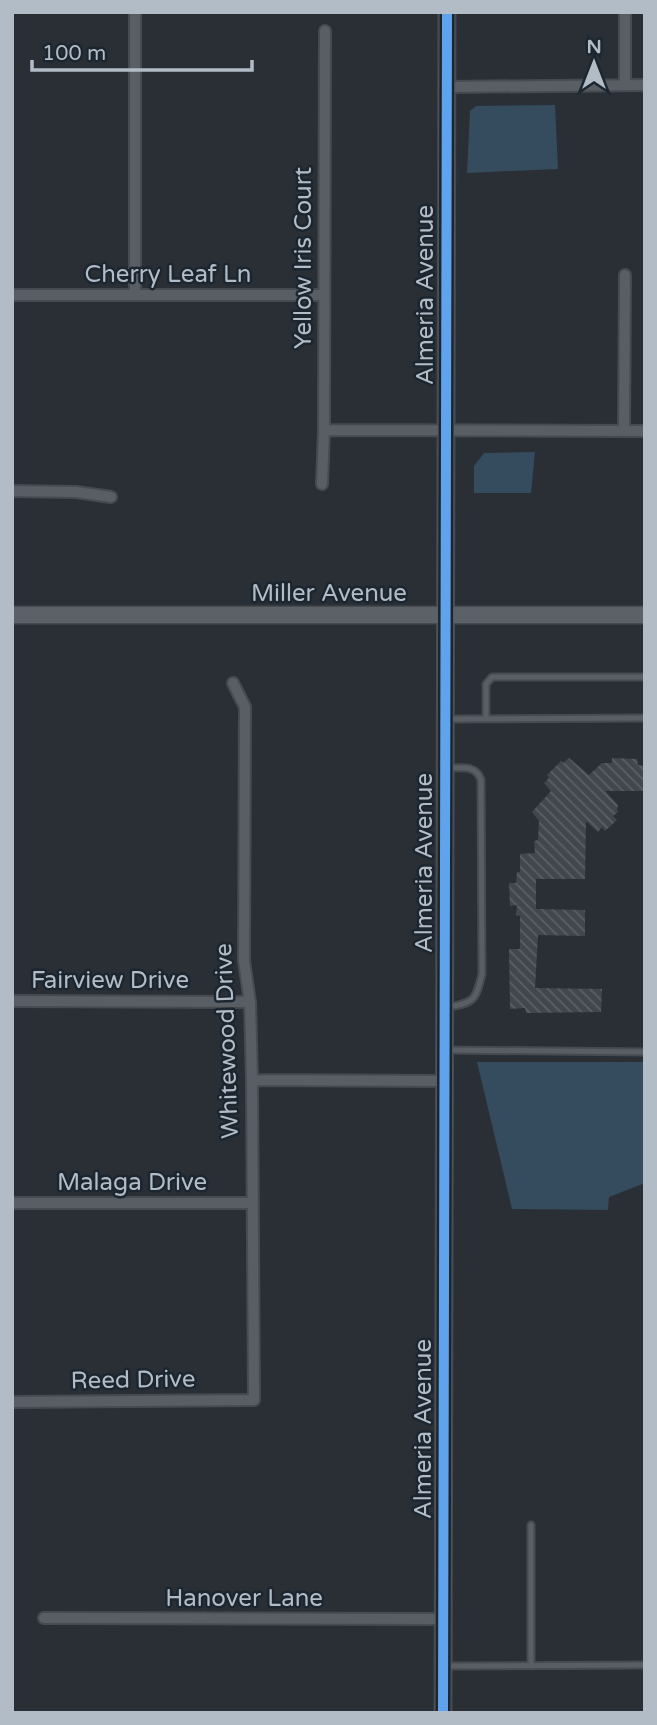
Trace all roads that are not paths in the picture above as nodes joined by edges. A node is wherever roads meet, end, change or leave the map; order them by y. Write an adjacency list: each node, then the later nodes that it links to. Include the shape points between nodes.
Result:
1 (135, 12): 10 (street)
2 (447, 12): 7 (street, Almeria Avenue)
3 (625, 12): 5 (street)
4 (325, 31): 11 (street, Yellow Iris Court)
5 (625, 85): 6 (street); 7 (street)
6 (645, 85)
7 (447, 87): 13 (street, Almeria Avenue)
8 (625, 275): 14 (street)
9 (12, 295): 10 (street, Cherry Leaf Ln)
10 (135, 295): 11 (street, Cherry Leaf Ln)
11 (324, 295): 12 (street, Yellow Iris Court)
12 (324, 430): 13 (street); 16 (street, Yellow Iris Court)
13 (446, 431): 14 (street); 21 (street, Almeria Avenue)
14 (624, 431): 15 (street)
15 (645, 431)
16 (322, 484)
17 (12, 491): 18 (street)
18 (111, 497)
19 (12, 615): 21 (street, Miller Avenue)
20 (645, 615): 21 (street, Miller Avenue)
21 (445, 616): 25 (street, Almeria Avenue)
22 (645, 677): 26 (lane, via 492,677 486,684)
23 (233, 683): 29 (street, Whitewood Drive, via 245,707 244,961)
24 (645, 718): 26 (lane)
25 (446, 719): 26 (lane); 27 (street, Almeria Avenue)
26 (486, 719)
27 (445, 768): 30 (street, Almeria Avenue); 30 (lane, via 473,769 481,780 482,974 473,1000)
28 (12, 1001): 29 (street, Fairview Drive)
29 (250, 1002): 33 (street, Whitewood Drive)
30 (445, 1007): 31 (street, Almeria Avenue)
31 (444, 1050): 32 (lane); 34 (street, Almeria Avenue)
32 (645, 1052)
33 (252, 1080): 34 (street); 36 (street, Whitewood Drive)
34 (444, 1081): 41 (street, Almeria Avenue)
35 (12, 1203): 36 (street, Malaga Drive)
36 (251, 1203): 37 (street, Whitewood Drive)
37 (254, 1400): 38 (street, Reed Drive)
38 (12, 1402)
39 (531, 1525): 44 (lane)
40 (44, 1618): 41 (street, Hanover Lane)
41 (443, 1619): 43 (street, Almeria Avenue)
42 (645, 1665): 44 (lane)
43 (444, 1666): 44 (lane); 45 (street, Almeria Avenue)
44 (531, 1666)
45 (443, 1713)

